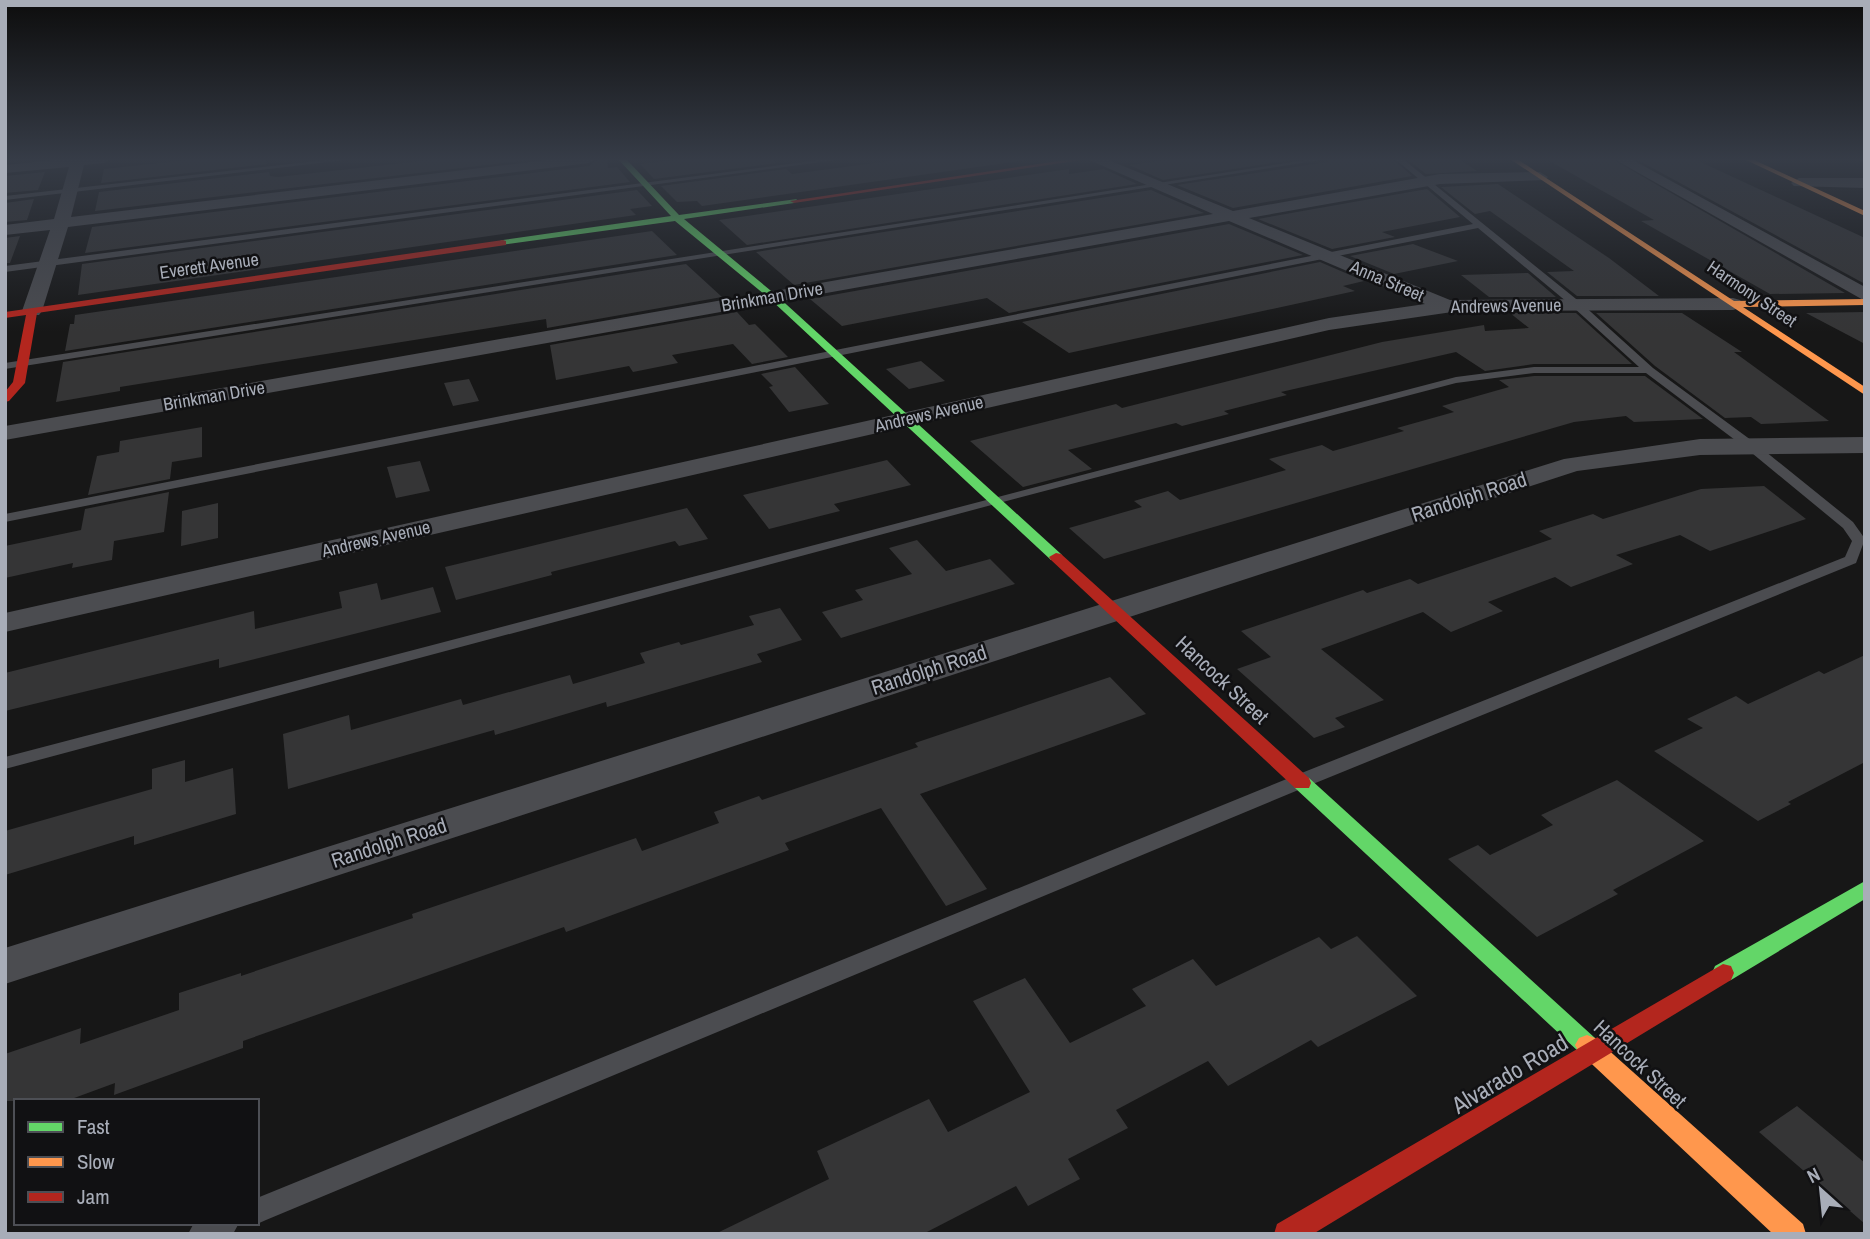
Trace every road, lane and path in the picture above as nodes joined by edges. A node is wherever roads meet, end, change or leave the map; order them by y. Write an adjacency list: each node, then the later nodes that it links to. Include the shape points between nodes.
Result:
1 (63, 217): 12 (street)
2 (112, 217): 12 (street)
3 (398, 217): 17 (lane)
4 (670, 217): 25 (street, Everett Avenue)
5 (677, 217): 15 (street, Hancock Street)
6 (956, 217): 15 (lane)
7 (1223, 217): 20 (street, Brinkman Drive)
8 (1237, 217): 16 (street, Anna Street)
9 (1470, 217): 13 (lane)
10 (1601, 217): 22 (street, Harmony Street)
11 (1725, 217): 19 (street)
12 (61, 223): 14 (street); 17 (street)
13 (1480, 225): 16 (lane); 23 (lane)
14 (5, 230)
15 (723, 255): 20 (street, Hancock Street); 28 (lane)
16 (1326, 255): 24 (street, Anna Street); 27 (lane)
17 (48, 263): 18 (lane); 25 (street)
18 (5, 269)
19 (1865, 295)
20 (773, 296): 27 (street, Hancock Street); 34 (street, Brinkman Drive)
21 (1865, 302): 22 (street, Andrews Avenue)
22 (1733, 304): 23 (street, Andrews Avenue); 31 (street, Harmony Street)
23 (1577, 305): 24 (street, Andrews Avenue); 30 (lane)
24 (1447, 306): 33 (street, Andrews Avenue, via 1329,324)
25 (32, 311): 26 (street, Everett Avenue); 28 (street)
26 (5, 315)
27 (833, 352): 33 (street, Hancock Street); 38 (lane)
28 (23, 363): 29 (lane); 32 (street, via 19,383)
29 (5, 366)
30 (1649, 370): 36 (lane); 37 (lane, via 1534,370 1456,380)
31 (1865, 392)
32 (5, 399)
33 (906, 419): 37 (street, Hancock Street); 40 (street, Andrews Avenue)
34 (5, 433)
35 (1865, 445): 36 (street, Randolph Road)
36 (1751, 446): 39 (street, Randolph Road, via 1700,447 1573,464); 42 (lane, via 1848,525 1858,541 1851,560)
37 (994, 500): 39 (street, Hancock Street); 41 (lane)
38 (5, 518)
39 (1115, 610): 42 (street, Hancock Street); 44 (street, Randolph Road)
40 (5, 623)
41 (5, 763)
42 (1301, 781): 45 (street, Hancock Street); 46 (lane)
43 (1865, 889): 45 (street, Alvarado Road)
44 (5, 966)
45 (1594, 1051): 49 (street, Alvarado Road); 50 (street, Hancock Street)
46 (259, 1209)
47 (221, 1225): 48 (lane)
48 (201, 1234)
49 (1287, 1234)
50 (1793, 1234)

